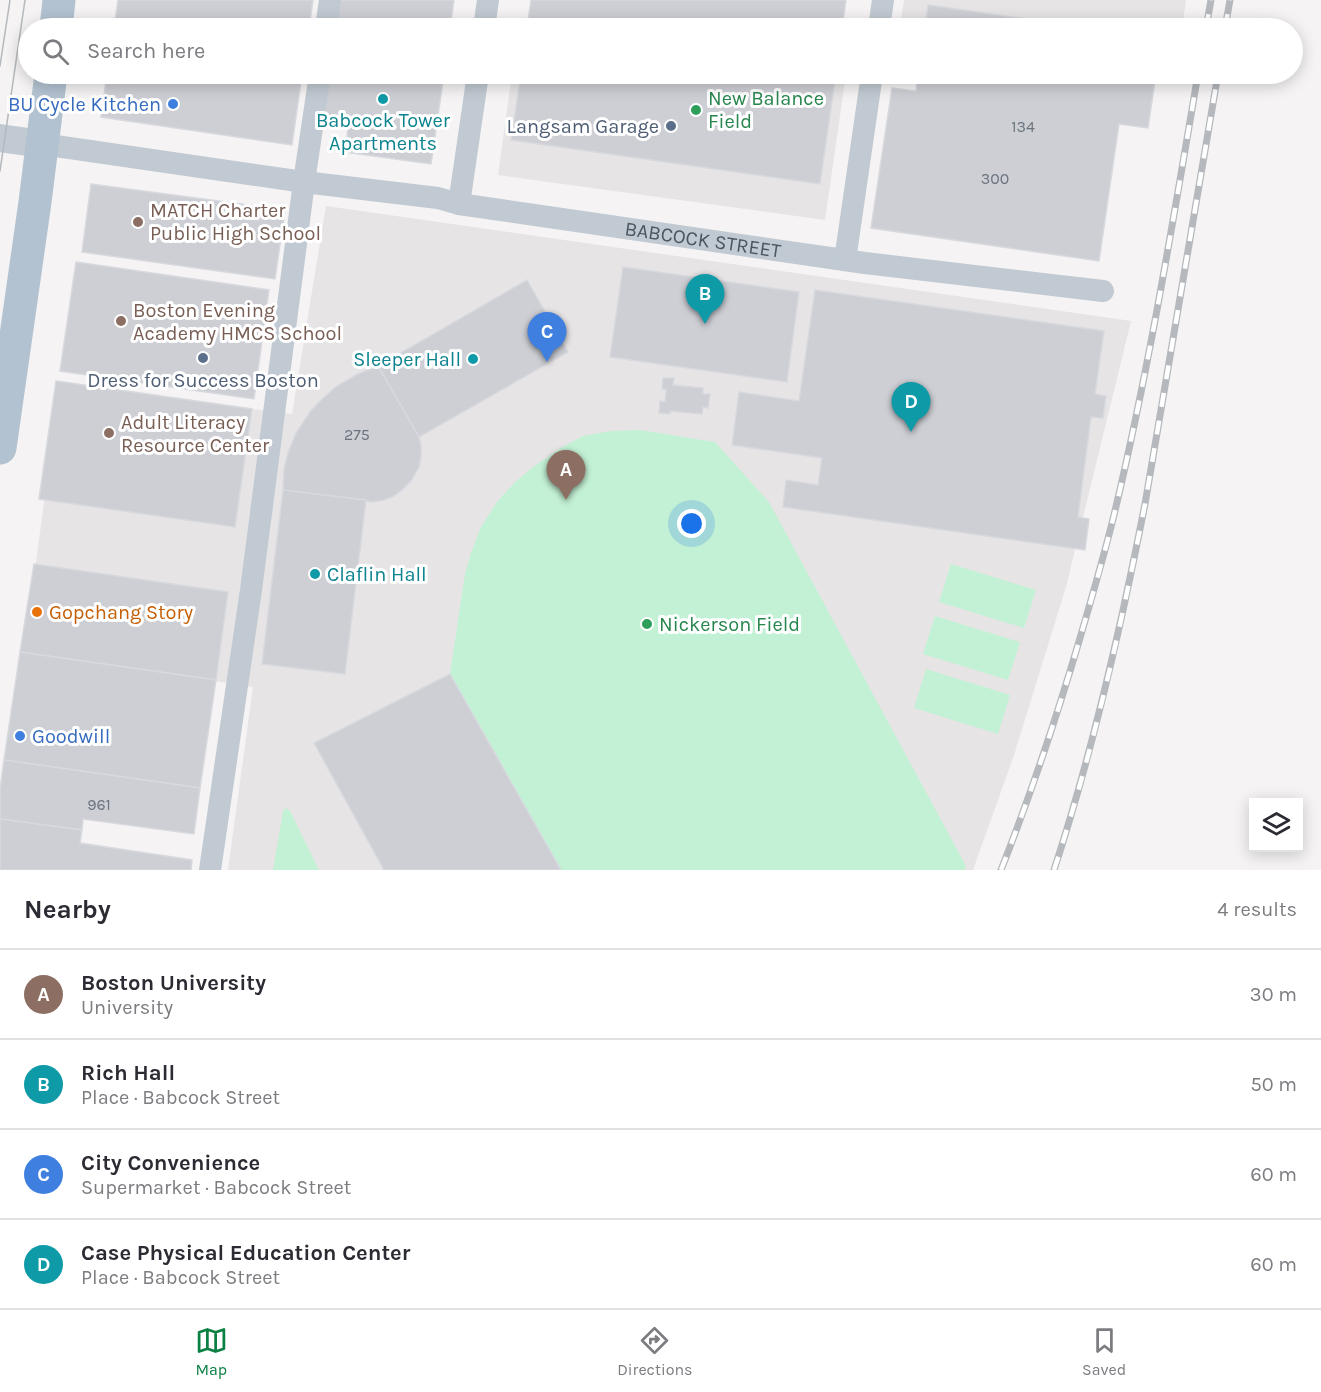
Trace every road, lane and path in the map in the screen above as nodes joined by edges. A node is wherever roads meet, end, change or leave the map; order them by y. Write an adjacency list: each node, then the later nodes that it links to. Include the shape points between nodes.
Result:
1 (59, 0): 5 (main road)
2 (330, 0): 6 (street)
3 (488, 0): 7 (street)
4 (883, 0): 8 (street)
5 (57, 18)
6 (327, 18)
7 (485, 18)
8 (880, 18)
9 (50, 84): 14 (main road)
10 (319, 84): 15 (street)
11 (477, 84): 16 (street)
12 (871, 84): 17 (street)
13 (0, 138): 14 (street)
14 (42, 144): 15 (street, BABCOCK STREET); 19 (main road)
15 (304, 182): 16 (street, BABCOCK STREET); 20 (street)
16 (459, 204): 17 (street, BABCOCK STREET)
17 (845, 261): 18 (street, BABCOCK STREET)
18 (1103, 291)
19 (0, 448)
20 (210, 870)

